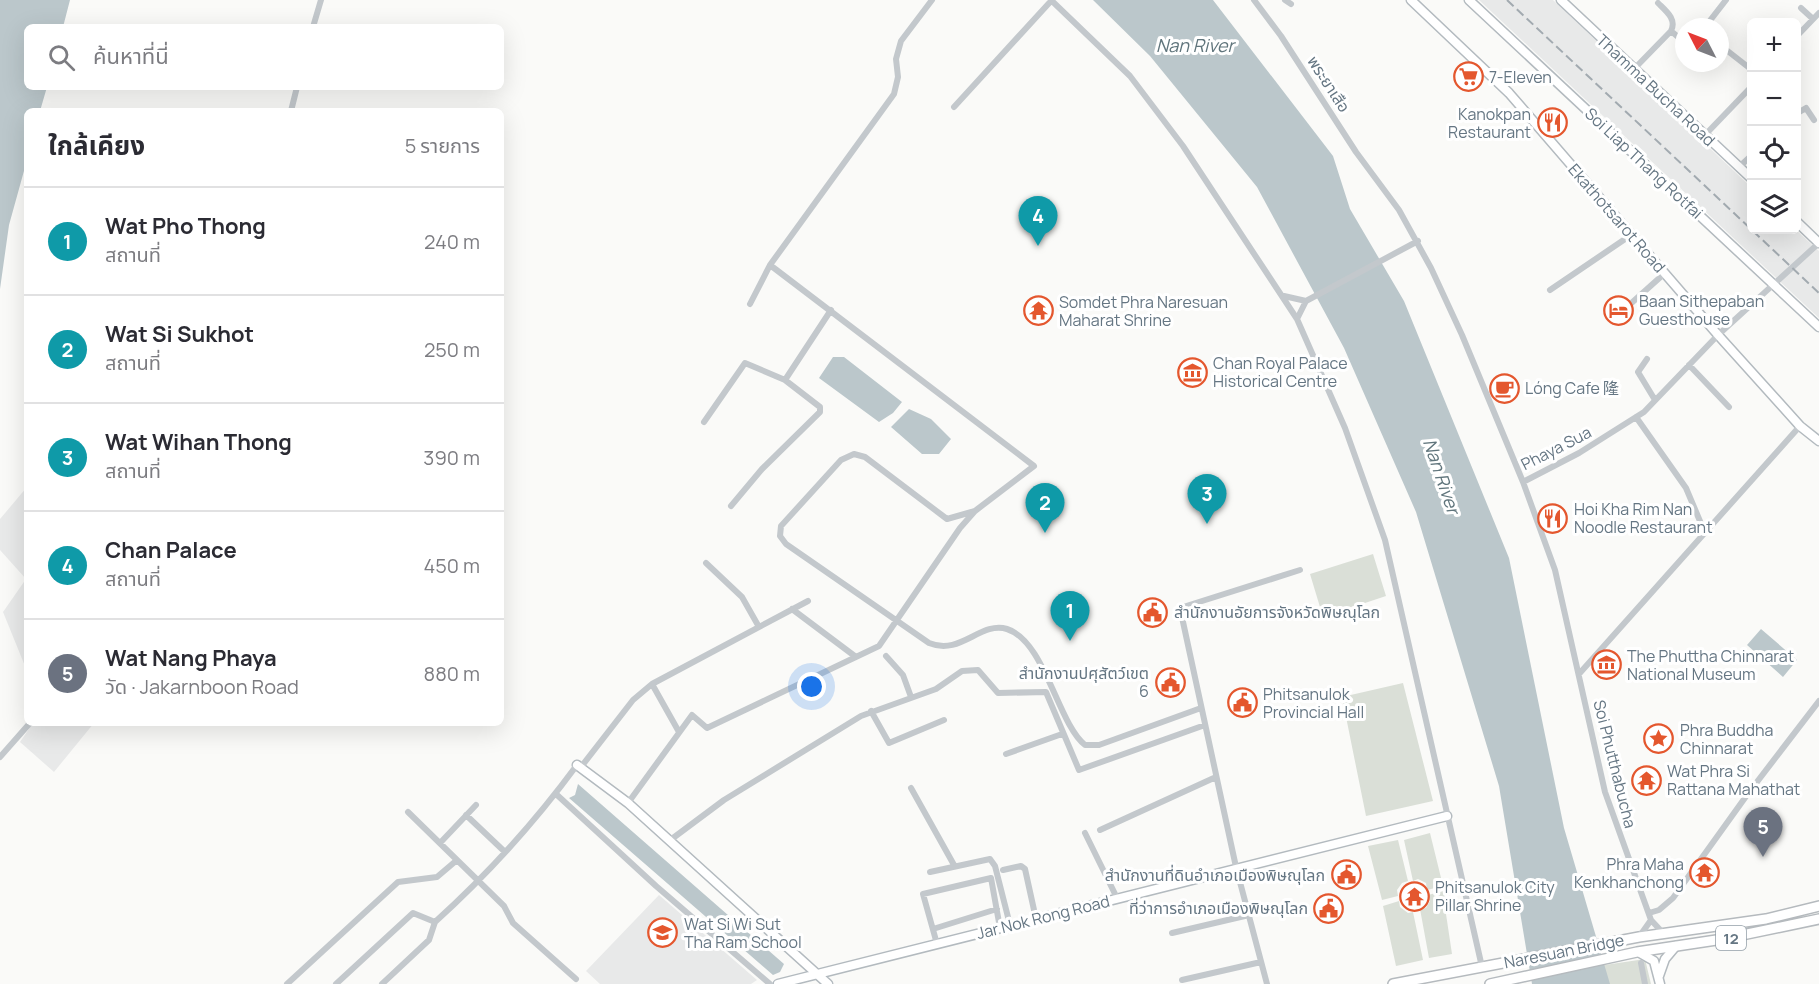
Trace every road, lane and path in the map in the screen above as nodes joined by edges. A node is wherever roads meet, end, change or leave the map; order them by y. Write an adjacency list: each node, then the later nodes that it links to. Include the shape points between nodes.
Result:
1 (321, 0): 14 (street)
2 (932, 0): 36 (street, via 901,41 894,94)
3 (1051, 0): 23 (street); 40 (street, via 1130,76 1183,146)
4 (1254, 0): 31 (street, พระยาเสือ)
5 (1411, 0): 33 (street, Ekathotsarot Road, via 1509,93)
6 (1469, 0): 38 (street, Soi Liap Thang Rotfai)
7 (1562, 0): 20 (street, Thamma Bucha Road)
8 (1726, 0): 12 (street)
9 (1658, 3): 15 (street, via 1672,18)
10 (1801, 8): 13 (street)
11 (1819, 13): 13 (street)
12 (1712, 18)
13 (1813, 19): 16 (street)
14 (315, 24)
15 (1671, 31): 17 (street); 20 (street)
16 (1801, 32)
17 (1675, 34)
18 (1729, 52): 19 (street)
19 (1747, 66)
20 (1634, 69): 27 (street, Thamma Bucha Road)
21 (296, 90): 24 (street)
22 (1747, 91): 27 (street)
23 (954, 107)
24 (292, 108)
25 (1801, 111): 26 (street, via 1806,108)
26 (1814, 120)
27 (1705, 135): 29 (street, Thamma Bucha Road)
28 (1747, 160): 29 (street)
29 (1739, 167): 30 (street, Thamma Bucha Road)
30 (1747, 174)
31 (1380, 184): 34 (street, Phaya Sua)
32 (1801, 225): 35 (street)
33 (1631, 235): 37 (street, Ekathotsarot Road); 39 (street)
34 (1418, 241): 41 (street); 57 (street, Phaya Sua)
35 (1819, 243): 38 (street, Phaya Sua)
36 (770, 265): 42 (street); 44 (street)
37 (1665, 273): 43 (street); 47 (street, Ekathotsarot Road)
38 (1774, 285): 46 (street, Soi Liap Thang Rotfai); 47 (street, Phaya Sua)
39 (1550, 290)
40 (1284, 296): 41 (street); 45 (street)
41 (1306, 301): 45 (street)
42 (750, 304)
43 (1627, 307)
44 (831, 310): 50 (street); 59 (street, via 1034,466)
45 (1297, 319): 90 (street, via 1345,428 1385,540)
46 (1819, 327)
47 (1718, 335): 49 (street, Phaya Sua); 55 (street, Ekathotsarot Road)
48 (1647, 359): 51 (street, via 1638,372)
49 (1689, 365): 51 (street, Phaya Sua); 52 (street)
50 (785, 380): 54 (street, via 745,363); 58 (street, via 820,407 820,412)
51 (1655, 400): 53 (street, Phaya Sua)
52 (1729, 407)
53 (1636, 417): 57 (street, Phaya Sua); 60 (street, via 1686,488)
54 (704, 422)
55 (1800, 426): 56 (street, Ekathotsarot Road); 60 (street)
56 (1819, 441)
57 (1523, 482): 69 (street, Soi Phutthabucha, via 1555,570)
58 (731, 506)
59 (975, 511): 65 (street); 65 (street, via 947,519 865,457 854,454 841,460 781,526 780,536 786,544)
60 (1705, 533): 69 (street)
61 (706, 563): 66 (street, via 742,597)
62 (1300, 570): 73 (street, via 1180,608)
63 (808, 601): 64 (street)
64 (792, 609): 66 (street); 68 (street)
65 (897, 620): 68 (street, via 879,646); 73 (street, via 941,648 995,627 1022,637 1085,745 1099,745)
66 (759, 627): 70 (street)
67 (886, 656): 71 (street, via 903,675)
68 (856, 657): 78 (street, via 707,728 692,715)
69 (1579, 674): 106 (street, Soi Phutthabucha, via 1605,792)
70 (652, 684): 78 (street); 82 (street, via 633,700)
71 (911, 697): 74 (street); 79 (street, via 936,689 962,671 978,670 998,693 1046,692)
72 (1819, 701): 106 (street, via 1673,898)
73 (1201, 708): 76 (street)
74 (871, 711): 75 (street, via 889,743); 93 (street, via 724,800)
75 (944, 720)
76 (1205, 725): 79 (street, via 1079,770); 83 (street)
77 (27, 726): 81 (street)
78 (679, 732): 86 (street)
79 (1062, 734): 80 (street)
80 (1006, 754)
81 (0, 757)
82 (579, 766): 85 (street); 86 (street)
83 (1216, 777): 91 (street); 98 (street)
84 (911, 788): 97 (street)
85 (556, 794): 95 (street); 129 (street)
86 (628, 803): 93 (street)
87 (476, 806): 89 (street)
88 (408, 812): 94 (street)
89 (466, 815): 94 (street); 95 (street)
90 (1447, 816): 98 (street, Jar Nok Rong Road); 120 (street)
91 (1100, 830)
92 (1085, 833): 102 (street)
93 (669, 841): 121 (street)
94 (440, 843): 96 (street)
95 (505, 852): 101 (street)
96 (457, 860): 101 (street); 126 (street, via 437,877 398,882)
97 (954, 865): 100 (street); 110 (street, via 992,860)
98 (1236, 867): 102 (street, Jar Nok Rong Road); 105 (street)
99 (1003, 870): 107 (street, via 1021,866 1025,869)
100 (930, 872)
101 (479, 882): 109 (street); 122 (street, via 504,906 513,923)
102 (1117, 898): 107 (street, Jar Nok Rong Road)
103 (1819, 906): 113 (main road, 12, via 1721,927)
104 (997, 909): 110 (street); 111 (street); 111 (street, via 991,878 923,894)
105 (1249, 915): 112 (street); 118 (street)
106 (1650, 916): 113 (street); 114 (street)
107 (1036, 919): 110 (street, Jar Nok Rong Road)
108 (1819, 919): 116 (main road, 12)
109 (435, 922): 127 (street, via 413,913); 128 (street, via 429,940)
110 (1005, 927): 115 (street, Jar Nok Rong Road)
111 (933, 929): 115 (street)
112 (1172, 933)
113 (1664, 934): 114 (main road, 12)
114 (1639, 937): 120 (main road, Naresuan Bridge / 12)
115 (937, 944): 121 (street, Jar Nok Rong Road)
116 (1676, 946): 117 (main road, 12); 123 (street, via 1665,959)
117 (1642, 952): 123 (street, via 1654,961); 125 (main road, Naresuan Bridge / 12)
118 (1261, 962): 124 (street); 132 (street)
119 (1641, 963): 134 (street)
120 (1485, 966): 133 (main road, 12)
121 (817, 975): 130 (street, Jar Nok Rong Road); 131 (street)
122 (576, 980)
123 (1659, 980)
124 (1182, 981)
125 (1494, 983)
126 (287, 984)
127 (336, 984)
128 (382, 984)
129 (770, 984)
130 (778, 984)
131 (828, 984)
132 (1267, 984)
133 (1393, 984)
134 (1645, 984)

